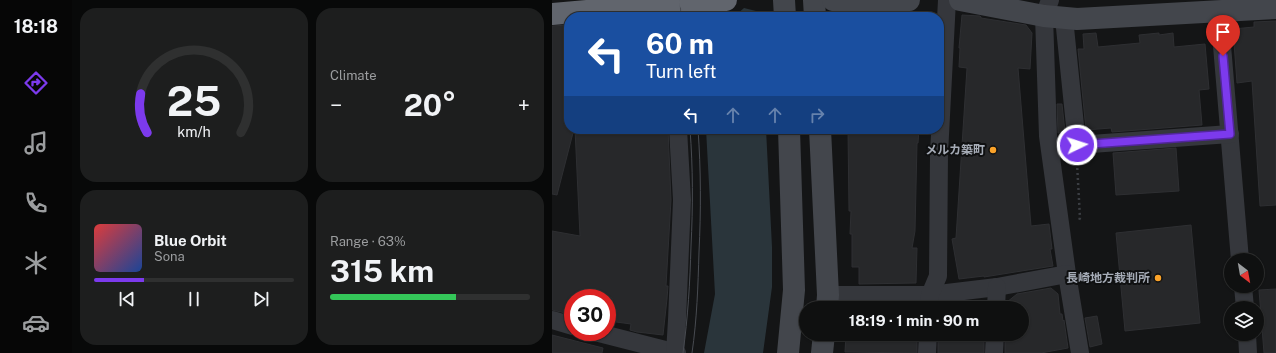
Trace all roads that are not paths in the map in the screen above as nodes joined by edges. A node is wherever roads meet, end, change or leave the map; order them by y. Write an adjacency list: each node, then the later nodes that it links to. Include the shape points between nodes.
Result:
1 (726, 0): 8 (highway, bridge)
2 (784, 0): 13 (street)
3 (814, 0): 14 (street)
4 (833, 0): 5 (street, via 866,3)
5 (909, 0)
6 (947, 0): 17 (street)
7 (960, 0): 11 (street)
8 (675, 6): 12 (highway)
9 (1276, 8): 10 (street)
10 (1219, 10): 11 (street, via 1077,19); 22 (street)
11 (1053, 11): 22 (street, via 1077,145); 24 (street, via 1048,136)
12 (583, 12)
13 (785, 12)
14 (815, 12)
15 (564, 13): 16 (highway)
16 (552, 14)
17 (944, 58)
18 (678, 134): 36 (street, via 682,200)
19 (789, 134): 37 (street, via 794,290)
20 (820, 134): 26 (street)
21 (940, 134): 27 (street, via 938,276)
22 (1230, 134): 23 (street)
23 (1239, 253)
24 (1067, 274): 25 (street); 41 (street)
25 (997, 287): 27 (street); 28 (street)
26 (827, 301)
27 (930, 301)
28 (996, 301)
29 (552, 320): 30 (street)
30 (564, 323)
31 (616, 338): 36 (street)
32 (823, 341): 38 (street)
33 (928, 341): 39 (street)
34 (995, 341): 40 (street)
35 (1247, 341): 42 (street)
36 (675, 353)
37 (788, 353)
38 (822, 353)
39 (927, 353)
40 (994, 353)
41 (1080, 353)
42 (1248, 353)

